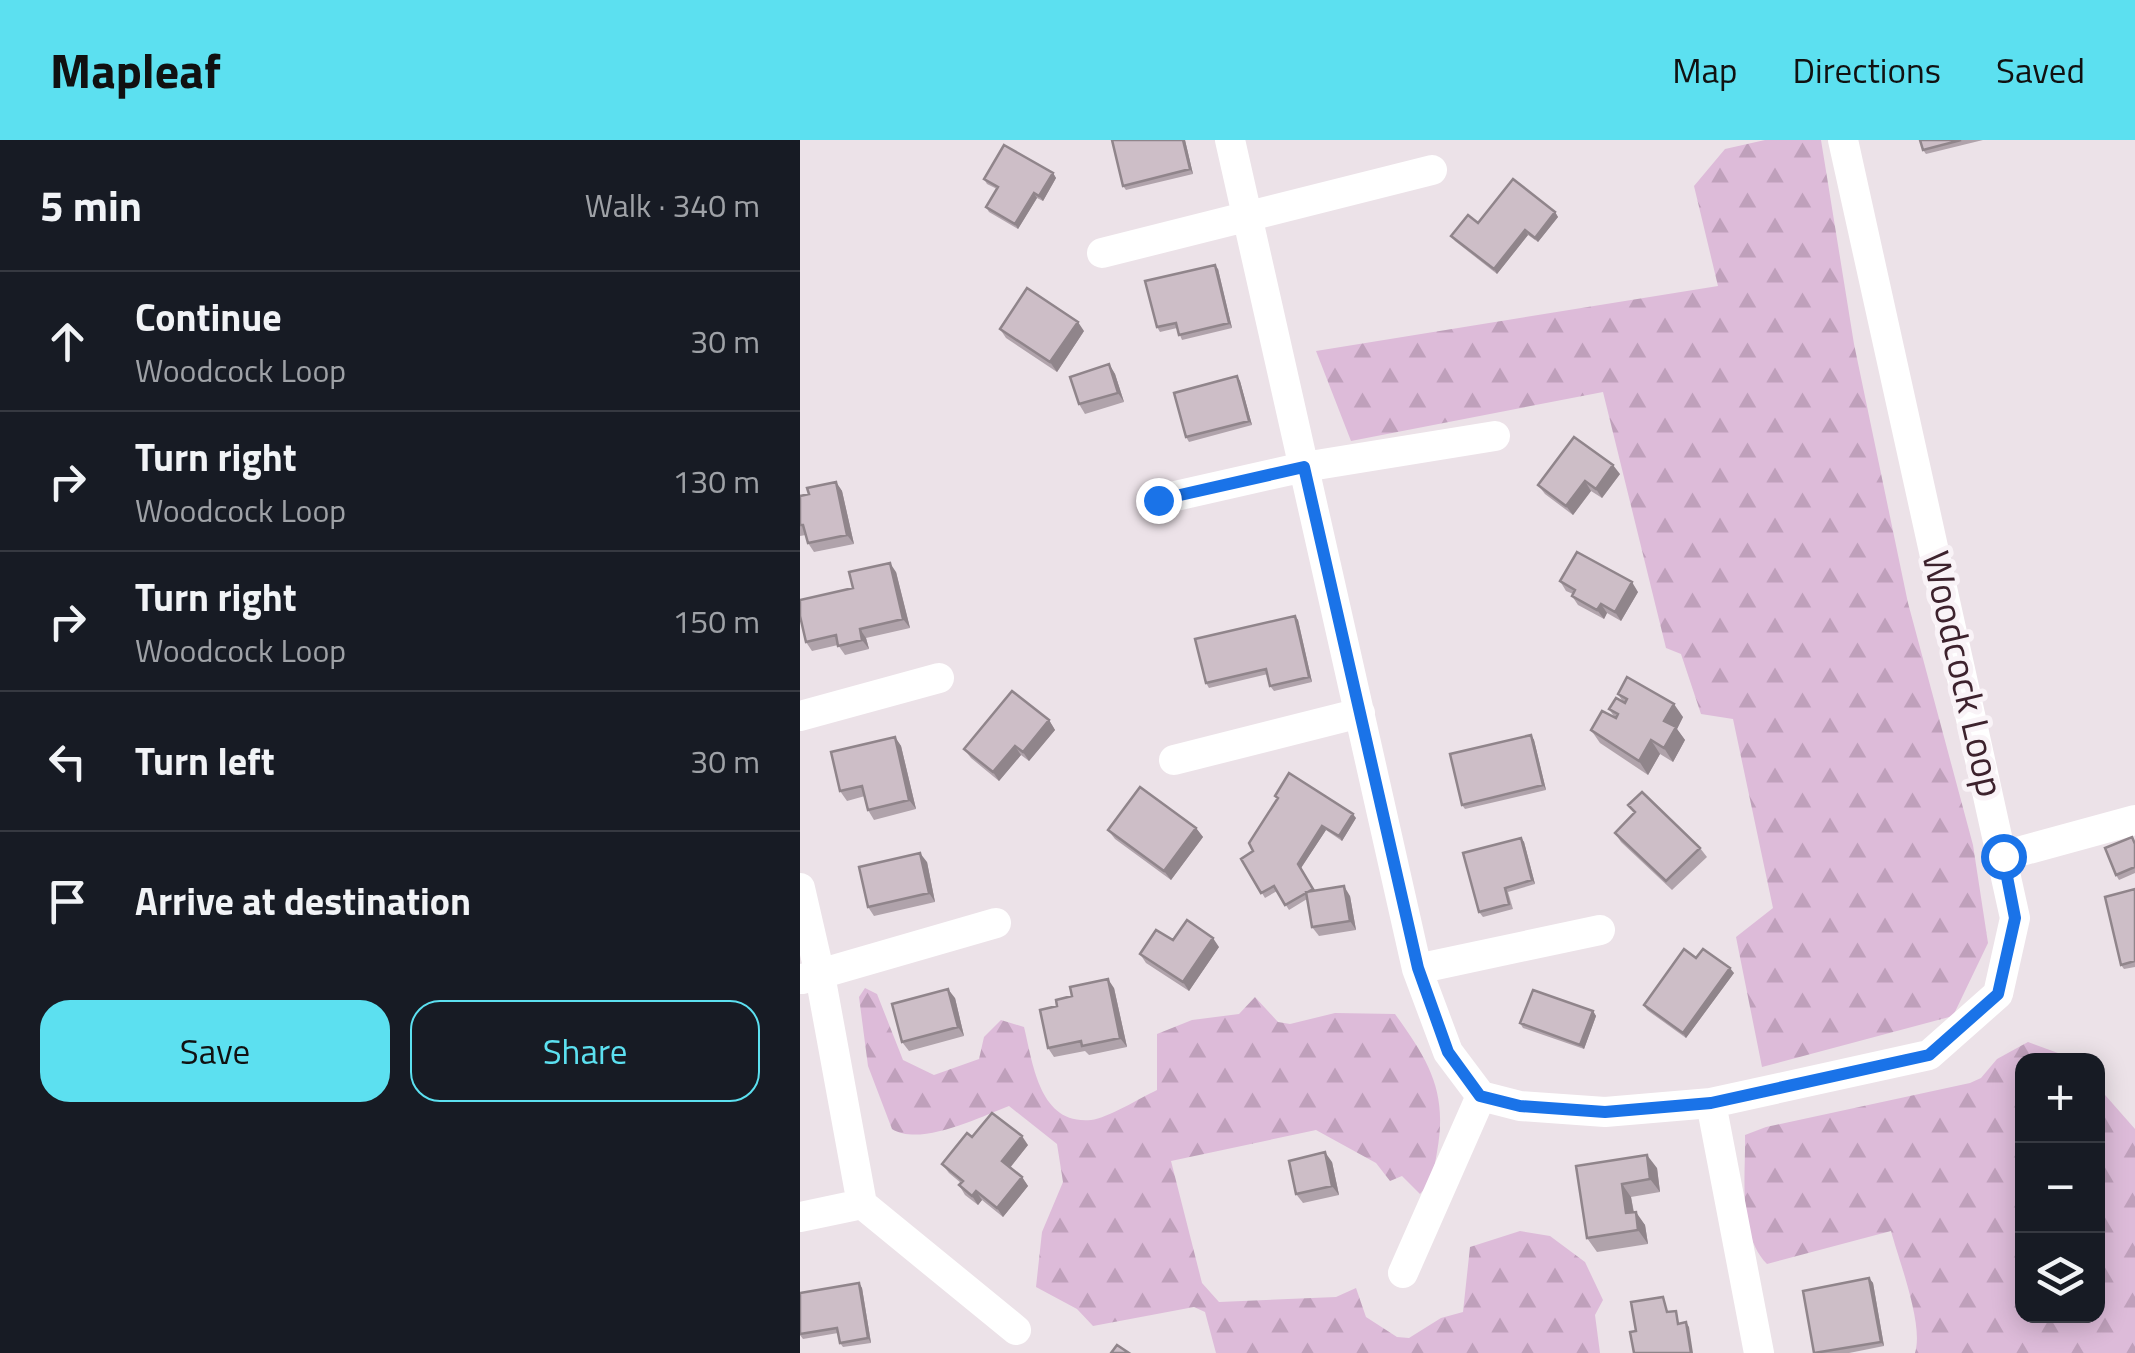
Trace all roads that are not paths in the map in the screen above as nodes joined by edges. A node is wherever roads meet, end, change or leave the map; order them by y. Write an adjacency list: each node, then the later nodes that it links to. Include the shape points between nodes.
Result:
1 (1230, 140): 4 (street)
2 (1843, 140): 14 (street, Woodcock Loop)
3 (1432, 170): 4 (street)
4 (1247, 216): 5 (street); 7 (street)
5 (1102, 253)
6 (1495, 436): 7 (street)
7 (1304, 467): 8 (street); 10 (street)
8 (1158, 500)
9 (939, 678): 11 (street)
10 (1360, 713): 12 (street); 18 (street)
11 (800, 716)
12 (1174, 760)
13 (2135, 820): 14 (street)
14 (2003, 856): 21 (street, Woodcock Loop, via 2015,918 1998,994 1929,1055)
15 (800, 888): 19 (street)
16 (996, 923): 19 (street)
17 (1600, 930): 18 (street)
18 (1418, 968): 20 (street, via 1448,1052)
19 (810, 977): 22 (street)
20 (1480, 1096): 21 (street, Woodcock Loop, via 1605,1112); 24 (street)
21 (1711, 1103): 26 (street)
22 (862, 1204): 23 (street); 25 (street)
23 (800, 1218)
24 (1403, 1273)
25 (1016, 1330)
26 (1760, 1353)

